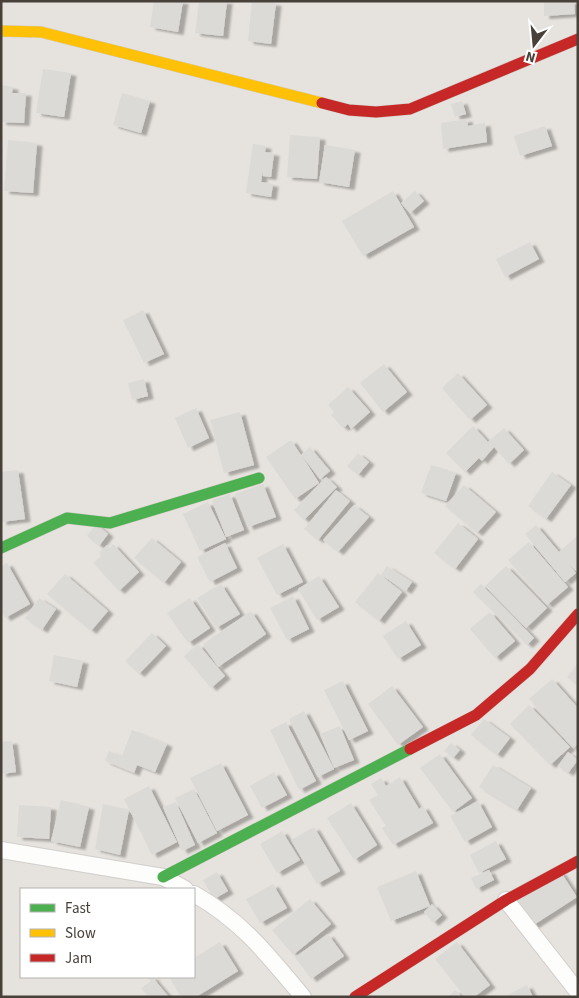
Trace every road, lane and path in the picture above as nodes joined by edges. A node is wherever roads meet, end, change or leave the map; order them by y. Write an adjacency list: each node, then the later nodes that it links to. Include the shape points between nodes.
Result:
1 (1, 31): 2 (street, via 41,32 349,110 376,112 410,109)
2 (578, 39)
3 (259, 478): 4 (street, via 110,523 67,518)
4 (1, 548)
5 (578, 614): 8 (street, via 530,669 476,715)
6 (4, 848): 8 (street)
7 (578, 861): 11 (street)
8 (163, 877): 9 (street)
9 (184, 888)
10 (195, 895): 13 (street, via 252,936)
11 (506, 900): 12 (street); 14 (street)
12 (578, 992)
13 (303, 997)
14 (355, 997)

